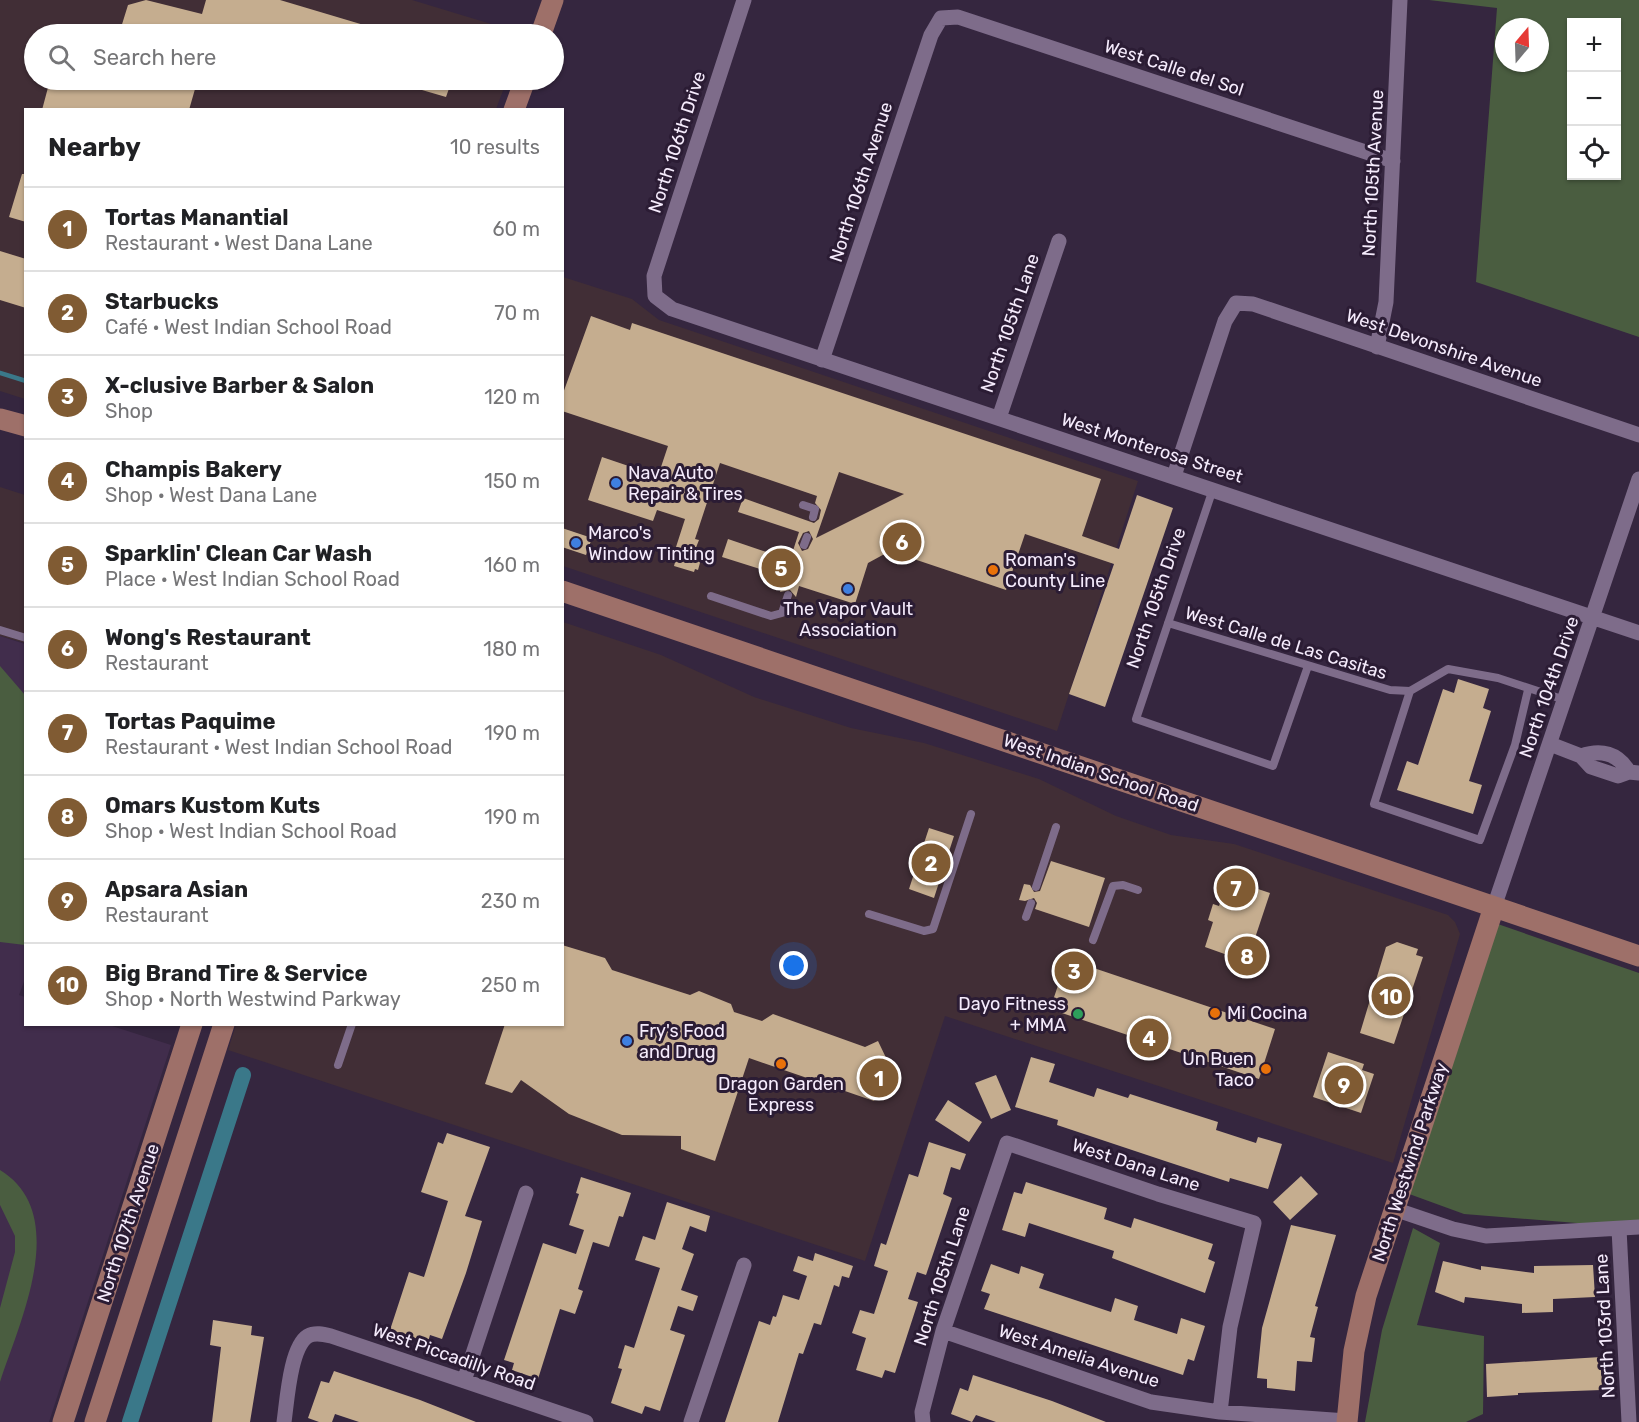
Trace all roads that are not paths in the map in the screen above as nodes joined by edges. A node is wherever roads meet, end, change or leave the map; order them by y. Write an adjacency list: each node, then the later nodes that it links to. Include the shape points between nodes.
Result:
1 (554, 0): 5 (main road)
2 (744, 0): 10 (street, North 106th Drive, via 654,276)
3 (1400, 0): 8 (street, North 105th Avenue)
4 (941, 18): 8 (street, West Calle del Sol, via 958,17); 12 (street, North 106th Avenue, via 931,35)
5 (545, 24)
6 (521, 90): 7 (main road)
7 (515, 108)
8 (1393, 161): 11 (street, North 105th Avenue, via 1385,314)
9 (1059, 241): 13 (street, North 105th Lane)
10 (655, 296): 12 (street, West Monterosa Street, via 672,309)
11 (1377, 347): 16 (street, West Devonshire Avenue); 17 (street, West Devonshire Avenue, via 1254,304 1236,303 1225,321)
12 (822, 360): 13 (street, West Monterosa Street)
13 (999, 418): 17 (street, West Monterosa Street)
14 (0, 419): 15 (main road)
15 (24, 425)
16 (1639, 435)
17 (1174, 476): 19 (street, West Monterosa Street)
18 (1639, 479): 27 (street, North 104th Drive)
19 (1213, 489): 27 (street, West Monterosa Street); 28 (lane, North 105th Drive)
20 (803, 505): 21 (lane, via 815,509)
21 (813, 518)
22 (807, 537): 23 (lane)
23 (804, 545)
24 (564, 592): 46 (main road, West Indian School Road)
25 (788, 595): 26 (lane, via 782,613 771,616)
26 (711, 596)
27 (1593, 617): 30 (street, West Monterosa Street); 35 (street, North 104th Drive)
28 (1168, 623): 32 (lane, West Calle de Las Casitas); 32 (lane, North 105th Drive, via 1136,719 1273,766)
29 (0, 630): 31 (lane)
30 (1639, 633)
31 (24, 637)
32 (1308, 666): 34 (lane, West Calle de Las Casitas, via 1390,690)
33 (1528, 690): 34 (lane, via 1498,678 1448,669); 34 (lane, North 104th Drive, via 1515,745 1480,840 1374,804); 35 (lane)
34 (1410, 691)
35 (1565, 700): 36 (street, North 104th Drive)
36 (1550, 744): 38 (street); 46 (street, North 104th Drive)
37 (1607, 755): 38 (street, via 1595,751); 39 (street); 40 (street, via 1622,760)
38 (1581, 756): 39 (street, via 1591,767)
39 (1602, 771): 40 (street, via 1618,776)
40 (1634, 773)
41 (971, 814): 47 (lane, via 933,929 924,931)
42 (1056, 827): 43 (lane)
43 (1036, 887)
44 (1138, 890): 49 (lane, via 1113,886)
45 (1030, 903): 48 (lane)
46 (1494, 906): 50 (main road, West Indian School Road); 57 (main road, North Westwind Parkway)
47 (869, 914)
48 (1026, 917)
49 (1093, 940)
50 (1639, 956)
51 (191, 1026): 65 (main road, North 107th Avenue)
52 (223, 1026): 66 (main road, North 107th Avenue)
53 (351, 1026): 54 (lane)
54 (338, 1065)
55 (1007, 1143): 61 (street, North 105th Lane); 63 (street, West Dana Lane, via 1254,1223 1230,1327)
56 (526, 1193): 62 (street)
57 (1394, 1209): 59 (street, via 1486,1236); 64 (main road, North Westwind Parkway, via 1358,1329)
58 (1639, 1227): 59 (street)
59 (1619, 1229): 71 (street, North 103rd Lane)
60 (744, 1265): 69 (street)
61 (943, 1331): 63 (street, West Amelia Avenue, via 1151,1402); 70 (street, North 105th Lane)
62 (464, 1381): 67 (street, West Piccadilly Road, via 331,1336 308,1335 294,1359); 68 (street, West Piccadilly Road)
63 (1220, 1412): 64 (street, West Amelia Avenue)
64 (1347, 1421)
65 (63, 1422)
66 (95, 1422)
67 (284, 1422)
68 (586, 1422)
69 (691, 1422)
70 (922, 1422)
71 (1630, 1422): 72 (street)
72 (1639, 1422)

